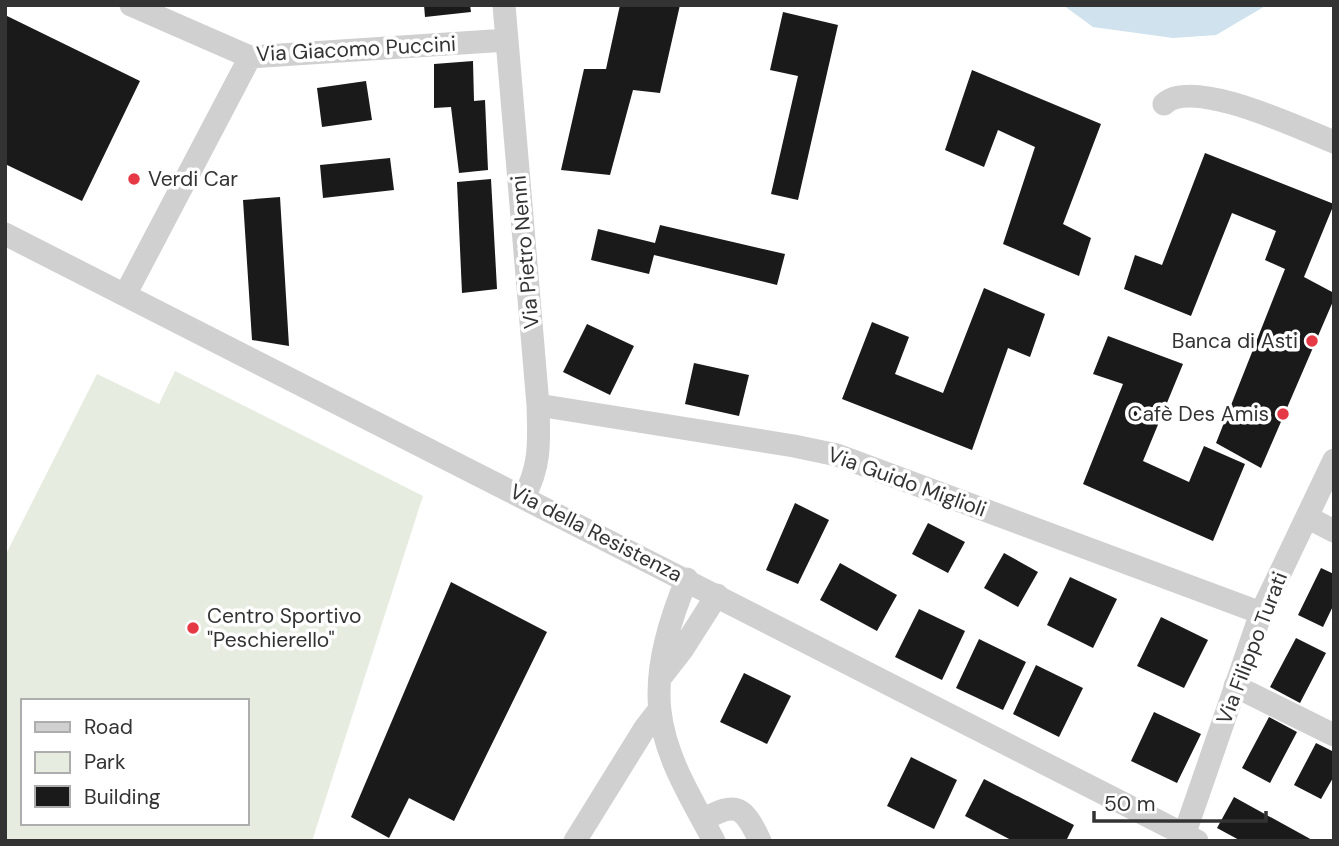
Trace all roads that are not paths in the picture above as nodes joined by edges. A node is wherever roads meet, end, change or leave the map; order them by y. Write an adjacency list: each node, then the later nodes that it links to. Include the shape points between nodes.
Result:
1 (131, 5): 4 (street, Via Giacomo Puccini)
2 (504, 5): 3 (street, Via Pietro Nenni)
3 (506, 40): 4 (street, Via Giacomo Puccini); 9 (street, Via Pietro Nenni)
4 (250, 57): 8 (street)
5 (1164, 104): 6 (street, via 1179,96 1209,96)
6 (1334, 142)
7 (5, 234): 8 (street, Via della Resistenza)
8 (125, 295): 11 (street, Via della Resistenza)
9 (538, 405): 11 (street, Via Pietro Nenni, via 538,462); 16 (street, Via Guido Miglioli, via 837,455)
10 (1334, 460): 12 (street, Via Filippo Turati)
11 (524, 496): 14 (street, Via della Resistenza)
12 (1307, 517): 13 (street); 16 (street, Via Filippo Turati)
13 (1334, 531)
14 (687, 579): 15 (street, Via della Resistenza); 17 (street, via 669,626)
15 (717, 595): 17 (street); 22 (street, Via della Resistenza)
16 (1261, 613): 18 (street, Via Filippo Turati)
17 (661, 677): 19 (street)
18 (1235, 686): 20 (street); 22 (street, Via Filippo Turati)
19 (659, 710): 21 (street, via 683,784); 23 (street)
20 (1334, 735)
21 (703, 820): 24 (street); 25 (street, via 722,809 742,812)
22 (1188, 838)
23 (575, 841)
24 (715, 841)
25 (760, 841)

